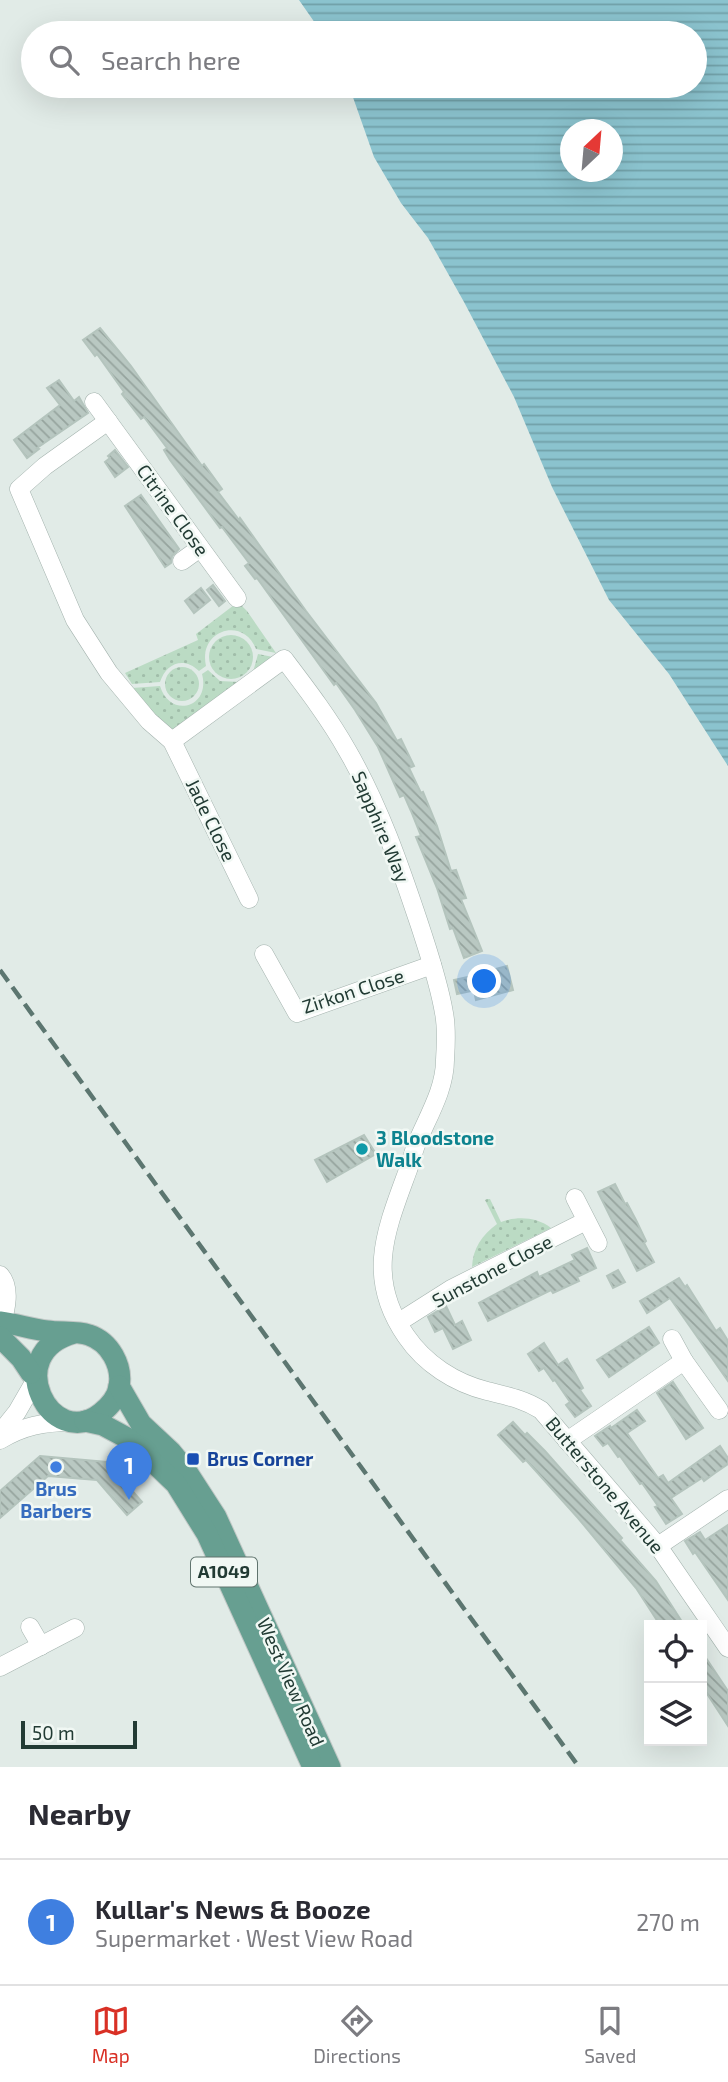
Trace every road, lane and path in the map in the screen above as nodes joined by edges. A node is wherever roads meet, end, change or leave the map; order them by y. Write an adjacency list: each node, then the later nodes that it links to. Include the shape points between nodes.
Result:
1 (94, 402): 2 (street, Citrine Close)
2 (107, 422): 3 (street, Citrine Close); 6 (street, via 19,489 60,589 92,649 129,698)
3 (200, 548): 4 (street); 5 (street, Citrine Close)
4 (182, 561)
5 (237, 598)
6 (172, 741): 7 (street, Jade Close); 9 (street, Sapphire Way, via 284,659 326,715 372,801)
7 (249, 899)
8 (264, 954): 9 (street, Zirkon Close, via 297,1013)
9 (432, 965): 10 (street, Sapphire Way, via 444,1014 446,1064 437,1100)
10 (416, 1145): 15 (street, Butterstone Avenue, via 383,1245 388,1299)
11 (575, 1198): 12 (street)
12 (586, 1221): 13 (street); 15 (street, Sunstone Close, via 451,1289)
13 (598, 1243)
14 (0, 1275): 16 (street, via 6,1283 7,1300)
15 (399, 1322): 26 (street, Butterstone Avenue, via 420,1353 440,1371 462,1383 528,1401)
16 (1, 1328): 17 (main road, West View Road); 20 (main road, West View Road)
17 (74, 1333): 20 (main road, via 44,1346); 21 (main road, West View Road, via 101,1341 113,1353)
18 (672, 1339): 19 (street)
19 (684, 1361): 22 (street); 26 (street)
20 (31, 1379): 23 (main road, West View Road, via 45,1410 62,1420); 24 (street, via 17,1412)
21 (119, 1386): 23 (main road, via 108,1407); 35 (main road, West View Road / A1049, via 141,1424 185,1469 216,1517)
22 (719, 1410)
23 (80, 1421): 25 (street, via 45,1422); 34 (main road, West View Road / A1049, via 103,1425 129,1439 176,1484 207,1534)
24 (0, 1433)
25 (0, 1440)
26 (567, 1441): 28 (street, Butterstone Avenue)
27 (728, 1499): 28 (street)
28 (658, 1546): 32 (street, Butterstone Avenue)
29 (30, 1626): 31 (street)
30 (75, 1628): 31 (street)
31 (41, 1646): 33 (street)
32 (728, 1648)
33 (0, 1667)
34 (313, 1767)
35 (330, 1767)

